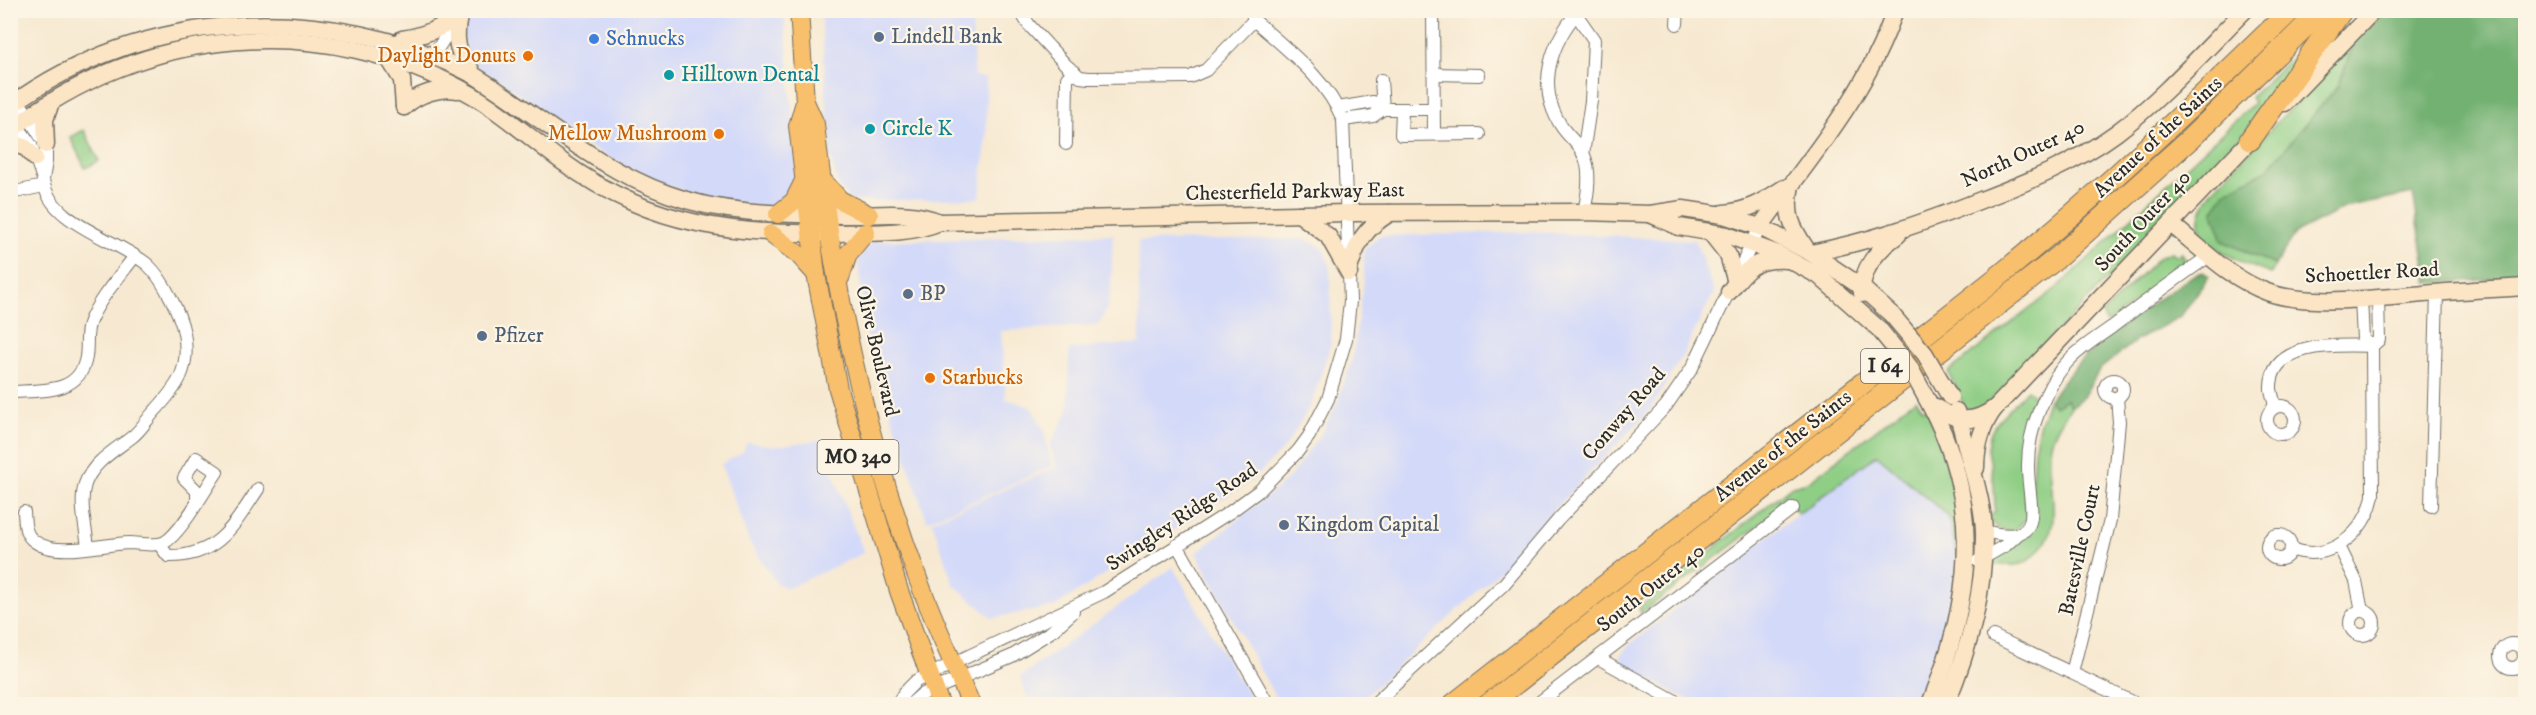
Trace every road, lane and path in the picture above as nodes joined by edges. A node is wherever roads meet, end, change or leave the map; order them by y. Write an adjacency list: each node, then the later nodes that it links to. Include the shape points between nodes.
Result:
1 (799, 10): 40 (main road, Olive Boulevard / MO 340, via 805,102 798,126)
2 (1025, 10): 19 (street, via 1029,25)
3 (1433, 10): 20 (street)
4 (1677, 10): 14 (street)
5 (1895, 10): 42 (street, Conway Road, via 1874,64)
6 (2245, 10): 55 (street, North Outer 40, via 2148,106 2097,146 2020,185)
7 (2291, 10): 103 (highway, Avenue of the Saints / I 64, via 2156,142 2067,221)
8 (2322, 10): 109 (highway, Avenue of the Saints / I 64, via 2163,164 2057,258)
9 (2342, 10): 34 (highway)
10 (2374, 10): 34 (street, South Outer 40)
11 (1577, 12): 38 (street, via 1594,40); 38 (street, via 1558,40 1549,66 1547,89 1552,110)
12 (461, 14): 15 (street, via 437,30); 16 (street); 22 (street, via 456,39 460,57)
13 (1253, 15): 19 (street, via 1206,70 1190,77 1089,78); 30 (street, via 1323,83)
14 (1677, 24)
15 (398, 39): 16 (street, Chesterfield Parkway East); 26 (street, Chesterfield Parkway East, via 358,27 283,18 207,22 139,38 106,51 65,70)
16 (435, 52): 18 (street); 22 (street, Chesterfield Parkway East)
17 (389, 59): 18 (street, Chesterfield Parkway East); 24 (street, via 402,80 404,107 439,90); 25 (street, Chesterfield Parkway East, via 309,41 260,39 206,44 149,57 102,74)
18 (424, 71): 24 (street, Chesterfield Parkway East)
19 (1074, 71): 36 (street, via 1067,78)
20 (1434, 74): 21 (street); 28 (street)
21 (1479, 75)
22 (477, 77): 47 (street, Chesterfield Parkway East, via 624,176 702,204)
23 (1381, 80): 27 (street)
24 (465, 92): 58 (street, Chesterfield Parkway East, via 562,162 635,203 697,222)
25 (51, 102): 31 (street, Chesterfield Parkway East); 37 (street, via 45,120)
26 (14, 103): 31 (street)
27 (1383, 109): 29 (street); 30 (street, via 1373,116)
28 (1434, 109): 29 (street); 32 (street)
29 (1402, 110): 32 (street, via 1401,135)
30 (1341, 114): 45 (street, Swingley Ridge Road)
31 (17, 122): 37 (street); 39 (street)
32 (1434, 134): 33 (street)
33 (1479, 134)
34 (2250, 140): 53 (street, South Outer 40)
35 (10, 142): 39 (street, via 22,146)
36 (1066, 144)
37 (46, 145): 41 (street)
38 (1583, 154): 44 (street, via 1589,190)
39 (35, 158): 41 (street)
40 (814, 180): 47 (main road); 51 (main road, Olive Boulevard / MO 340); 52 (main road)
41 (43, 182): 43 (street); 62 (street, via 50,199 63,214)
42 (1792, 183): 50 (street, via 1758,205); 54 (street, Conway Road); 61 (street, via 1788,200 1790,220)
43 (10, 193)
44 (1584, 212): 46 (street, Chesterfield Parkway East); 49 (street, Chesterfield Parkway East)
45 (1347, 213): 46 (street, Chesterfield Parkway East); 48 (street, Chesterfield Parkway East); 65 (street, Swingley Ridge Road)
46 (1390, 213): 65 (street, via 1356,245)
47 (778, 214): 51 (street, Chesterfield Parkway East)
48 (1299, 214): 52 (street, Chesterfield Parkway East, via 940,222 918,214); 65 (street, via 1328,236)
49 (1650, 214): 50 (street, Chesterfield Parkway East, via 1683,209); 56 (street, Chesterfield Parkway East, via 1679,227)
50 (1714, 214): 54 (street, Chesterfield Parkway East)
51 (818, 215): 52 (street, Chesterfield Parkway East); 57 (main road, Olive Boulevard / MO 340); 59 (main road, Olive Boulevard / MO 340)
52 (868, 224): 57 (street, Chesterfield Parkway East); 68 (main road, via 848,254)
53 (2171, 224): 63 (street, Schoettler Road); 80 (street, South Outer 40)
54 (1760, 227): 60 (street, Conway Road); 61 (street, Chesterfield Parkway East)
55 (1905, 230): 61 (street, North Outer 40); 69 (street, via 1874,256)
56 (1710, 232): 60 (street, Chesterfield Parkway East); 67 (street, via 1730,260)
57 (830, 233): 59 (street, Chesterfield Parkway East); 68 (main road, Olive Boulevard / MO 340)
58 (771, 234): 59 (street, Chesterfield Parkway East); 66 (main road, via 800,255)
59 (812, 234): 66 (main road, Olive Boulevard / MO 340)
60 (1753, 243): 64 (street, Chesterfield Parkway East); 67 (street, Conway Road)
61 (1809, 252): 69 (street, Chesterfield Parkway East)
62 (135, 256): 76 (street, via 95,309 86,338 84,368 75,380 66,387); 93 (street, via 154,272 169,297 184,332 184,368 168,397 132,437 120,443 90,474 83,493)
63 (2208, 257): 72 (street, Schoettler Road, via 2269,293 2300,300); 89 (street, via 2072,357 2058,374 2039,409 2031,436 2028,466 2033,509)
64 (1790, 260): 67 (street, via 1757,262); 74 (street, Chesterfield Parkway East, via 1819,276)
65 (1349, 271): 91 (street, Swingley Ridge Road, via 1346,339 1328,399 1309,436 1286,466 1260,490)
66 (816, 273): 102 (main road, Olive Boulevard / MO 340, via 838,389 890,564)
67 (1732, 285): 108 (street, Conway Road, via 1689,374 1666,406 1558,520 1504,584)
68 (839, 286): 100 (main road, Olive Boulevard / MO 340, via 871,428 896,512)
69 (1862, 287): 74 (street); 78 (street, Chesterfield Parkway East, bridge, via 1925,354)
70 (2526, 287): 71 (street, Schoettler Road)
71 (2437, 292): 73 (street, Schoettler Road); 85 (street)
72 (2361, 298): 73 (street, Schoettler Road); 75 (street, via 2363,340)
73 (2378, 298): 75 (street, via 2379,340)
74 (1865, 316): 78 (street, Chesterfield Parkway East, bridge)
75 (2372, 346): 79 (street, via 2310,348 2289,356 2272,378); 92 (street, via 2373,496 2362,524)
76 (10, 392)
77 (2117, 398): 101 (street, Batesville Court, via 2119,422 2110,520)
78 (1937, 405): 81 (street, Chesterfield Parkway East); 96 (street, Chesterfield Parkway East, via 1963,497)
79 (2275, 407)
80 (1995, 408): 81 (street, South Outer 40, via 1984,416); 82 (street, via 1976,456)
81 (1959, 420): 82 (street, Chesterfield Parkway East)
82 (1977, 487): 88 (street, Chesterfield Parkway East)
83 (258, 489): 90 (street, via 231,529 210,547 168,556)
84 (197, 502): 90 (street, via 176,533)
85 (2431, 506)
86 (1793, 508): 99 (street, South Outer 40)
87 (24, 512): 93 (street, via 27,534 35,542 64,549)
88 (1984, 531): 89 (street, via 2006,536); 95 (street, Chesterfield Parkway East)
89 (2021, 531): 95 (street)
90 (159, 544): 93 (street)
91 (1177, 545): 100 (street, Swingley Ridge Road, via 1083,603 1026,649); 107 (street)
92 (2338, 546): 94 (street, via 2314,554); 97 (street, via 2356,581)
93 (88, 548)
94 (2291, 549)
95 (1982, 559): 96 (street); 113 (street, Chesterfield Parkway East, via 1969,645)
96 (1966, 572): 112 (street, Chesterfield Parkway East, via 1952,644)
97 (2362, 611)
98 (1993, 636): 101 (street)
99 (1598, 658): 110 (street, South Outer 40); 111 (street)
100 (956, 671): 102 (street, Swingley Ridge Road); 106 (main road, Olive Boulevard / MO 340)
101 (2072, 673): 114 (street)
102 (935, 689): 104 (street, Swingley Ridge Road, via 911,686); 105 (street, Swingley Ridge Road)
103 (1455, 703)
104 (897, 705)
105 (911, 705)
106 (971, 705)
107 (1268, 705)
108 (1374, 705)
109 (1490, 705)
110 (1537, 705)
111 (1681, 705)
112 (1930, 705)
113 (1946, 705)
114 (2137, 705)

